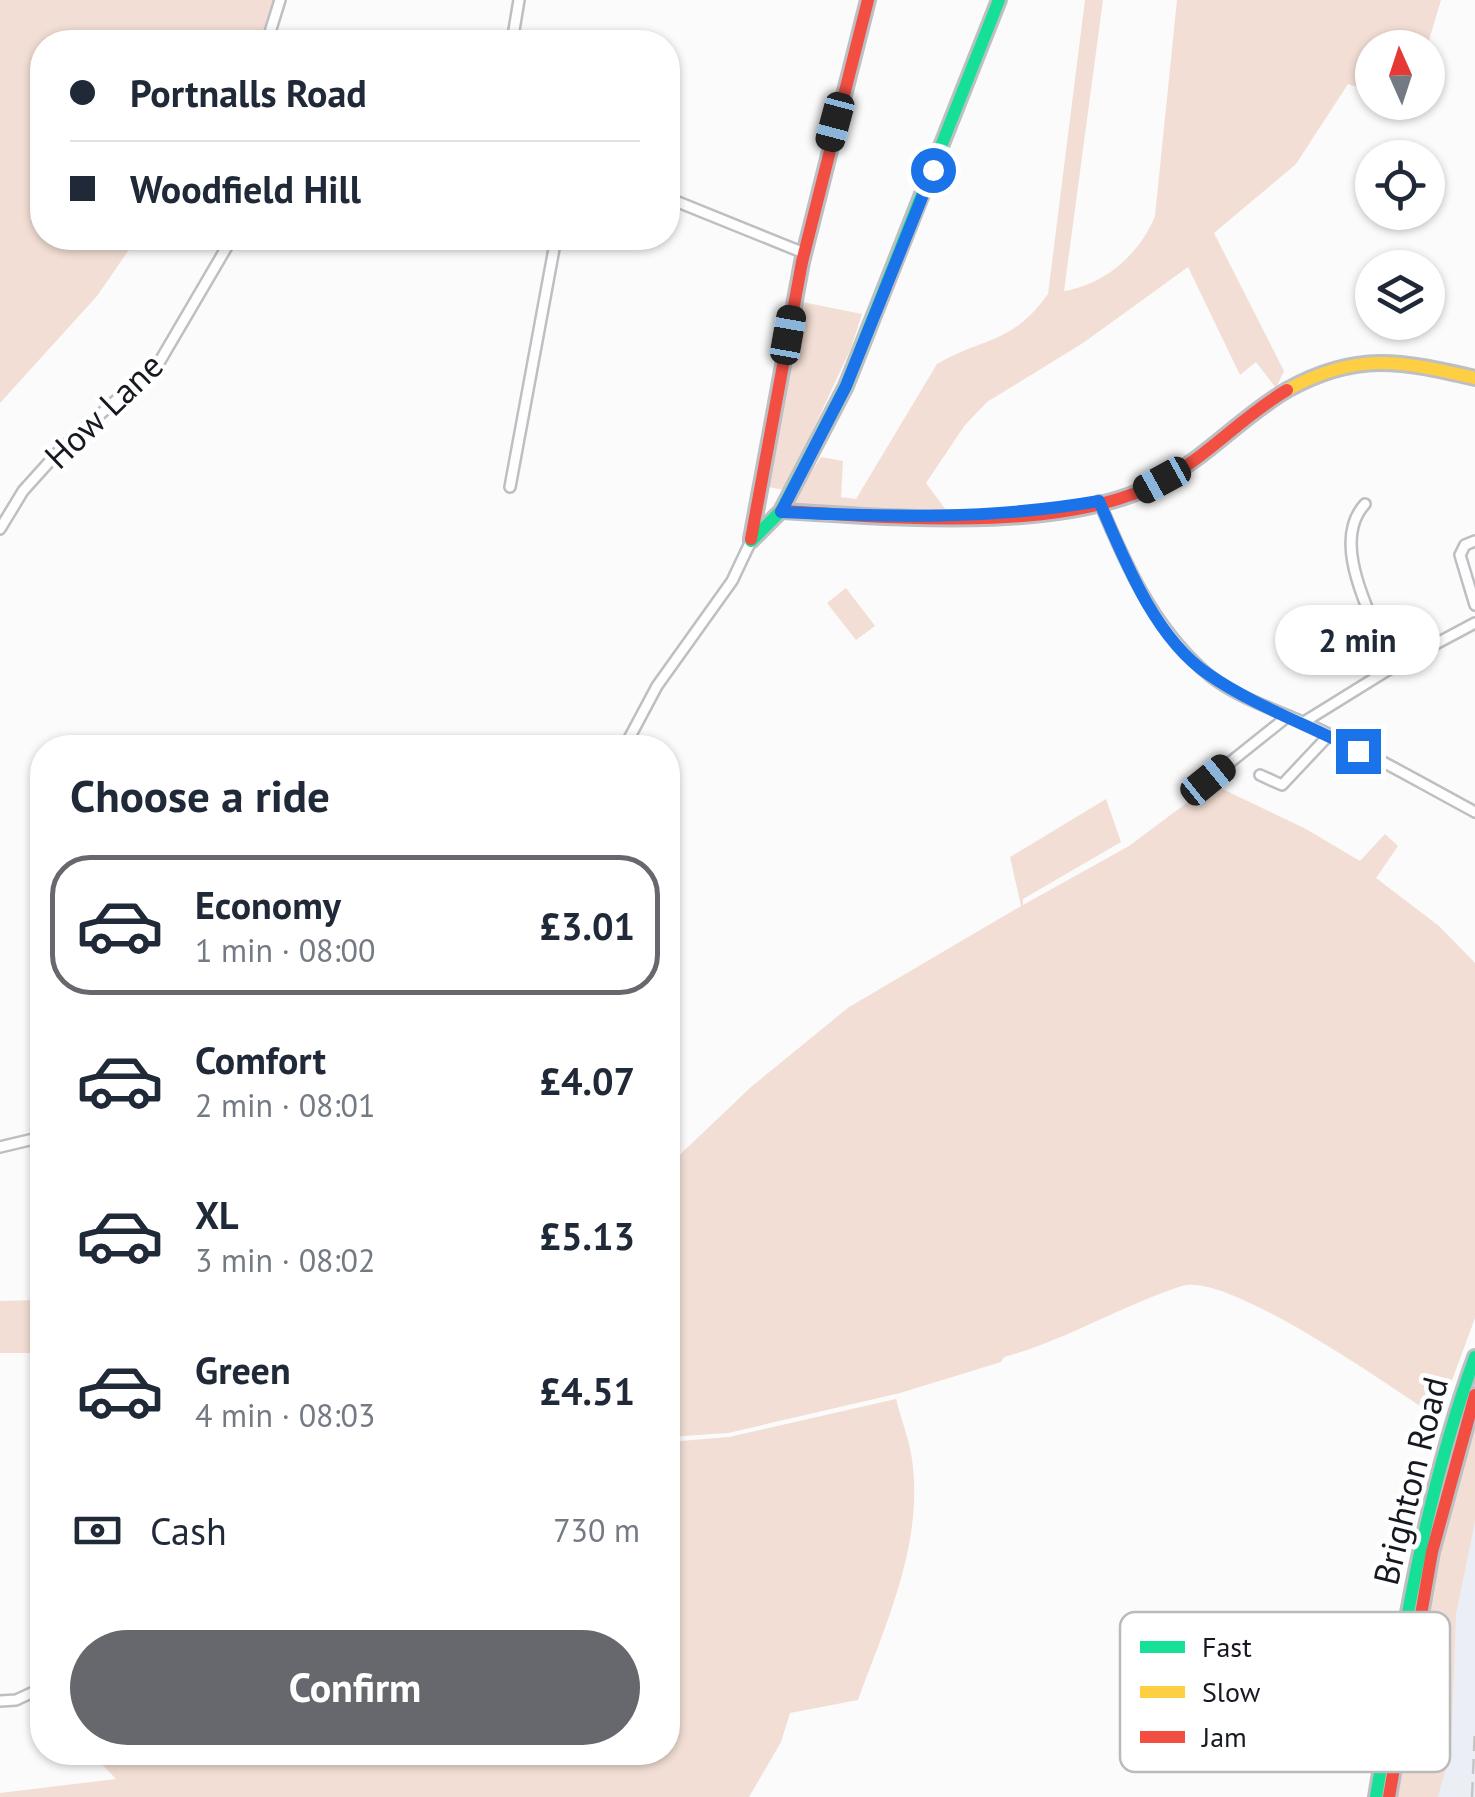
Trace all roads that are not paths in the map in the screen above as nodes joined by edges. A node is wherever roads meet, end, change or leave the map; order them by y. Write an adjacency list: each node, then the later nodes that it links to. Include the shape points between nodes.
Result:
1 (280, 0): 5 (street)
2 (519, 0): 6 (street)
3 (868, 0): 10 (main road)
4 (998, 0): 15 (main road, via 861,352)
5 (271, 30)
6 (514, 30)
7 (680, 203): 10 (street)
8 (225, 250): 16 (street, How Lane, via 160,362 59,451)
9 (554, 250): 12 (street)
10 (804, 253): 18 (main road)
11 (1475, 378): 13 (main road, via 1394,361 1328,371 1278,395 1170,475 1138,493)
12 (510, 487)
13 (1099, 501): 15 (main road, via 996,516); 22 (street, via 1133,580 1166,629 1204,672)
14 (1365, 504): 21 (street, via 1354,516 1351,553 1385,652)
15 (781, 512): 18 (main road)
16 (0, 528)
17 (1466, 540): 19 (street, via 1460,555)
18 (751, 541): 24 (street)
19 (1475, 605)
20 (1475, 623): 21 (street)
21 (1396, 665): 23 (street)
22 (1288, 716): 23 (street); 27 (street)
23 (1304, 722): 25 (street)
24 (631, 735)
25 (1329, 736): 26 (street, via 1282,785); 28 (street)
26 (1260, 775)
27 (1208, 780)
28 (1475, 812)
29 (30, 1140): 30 (street)
30 (0, 1147)
31 (1475, 1357): 33 (main road, Brighton Road, via 1443,1456)
32 (1475, 1395): 34 (main road, Brighton Road)
33 (1409, 1612)
34 (1421, 1612)
35 (30, 1694): 36 (street)
36 (0, 1700)
37 (1380, 1772): 39 (main road, Brighton Road)
38 (1393, 1772): 40 (main road, Brighton Road)
39 (1376, 1797)
40 (1389, 1797)

